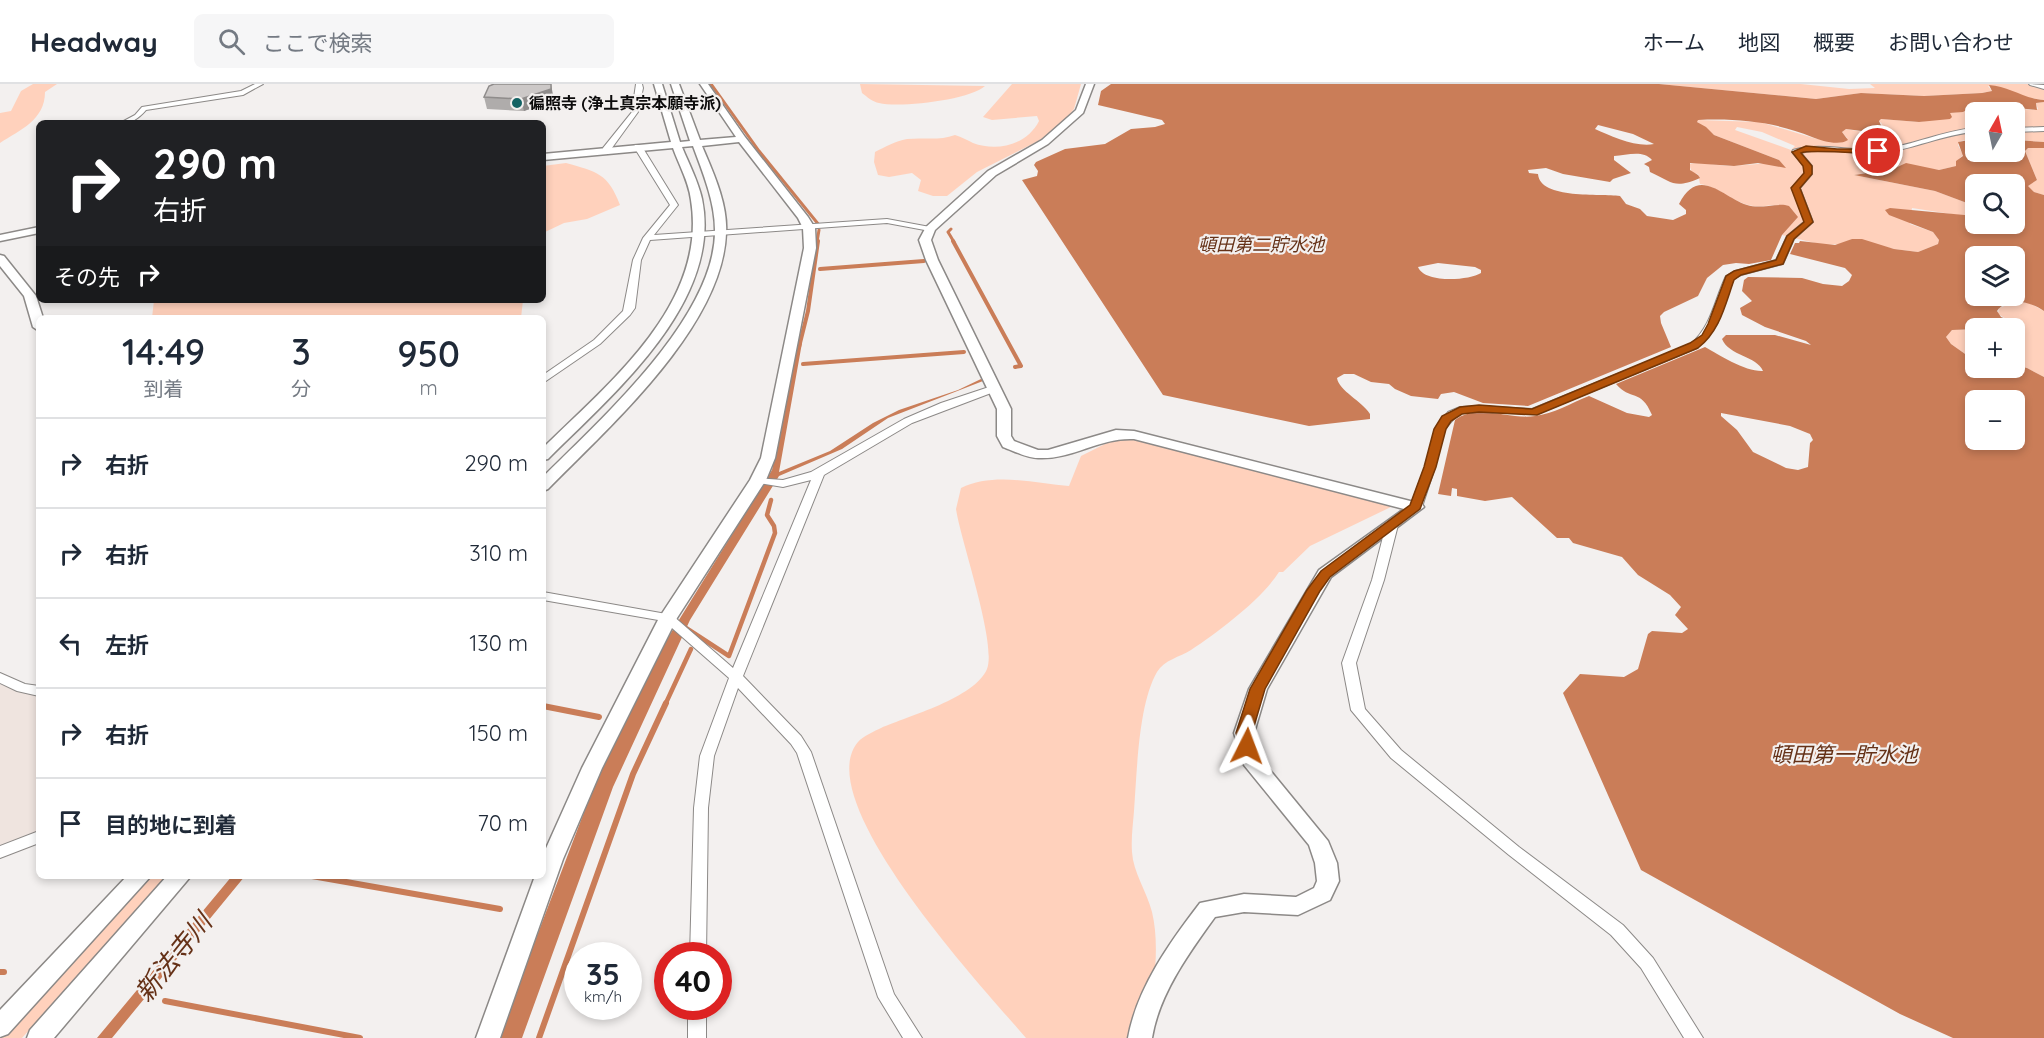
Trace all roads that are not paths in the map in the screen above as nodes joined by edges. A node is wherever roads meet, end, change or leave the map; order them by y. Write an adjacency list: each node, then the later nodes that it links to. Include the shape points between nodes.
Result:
1 (260, 84): 9 (street, via 243,93 144,108)
2 (639, 84): 17 (street, via 635,112)
3 (658, 84): 15 (street)
4 (675, 84): 14 (street)
5 (704, 84): 13 (street)
6 (1090, 84): 20 (street, via 1080,111 1045,142 992,172)
7 (2032, 84): 8 (street)
8 (2044, 87)
9 (129, 120)
10 (2044, 129): 11 (street)
11 (2025, 130)
12 (1965, 131): 34 (street, via 1878,151 1806,148 1796,152 1808,166 1808,174 1796,188 1809,222 1790,238 1780,262 1729,278 1707,336 1694,346 1533,412 1479,409 1452,414 1440,429)
13 (742, 139): 14 (street); 19 (street)
14 (695, 142): 15 (street); 22 (street, via 717,198)
15 (676, 143): 16 (street); 23 (street, via 697,198)
16 (638, 147): 17 (street); 25 (street, via 674,204)
17 (606, 150): 18 (street)
18 (546, 157)
19 (809, 228): 20 (street, via 887,221); 22 (street); 32 (street, via 810,248 768,458)
20 (930, 229): 29 (street, via 925,240 932,260)
21 (36, 231): 24 (street)
22 (722, 233): 23 (street); 33 (street, via 712,277 685,330)
23 (700, 235): 25 (street); 30 (street, via 693,270 655,338)
24 (0, 238)
25 (647, 238): 28 (street, via 637,260 627,313 597,342)
26 (0, 258): 27 (street, via 30,297)
27 (36, 317)
28 (546, 378)
29 (991, 380): 31 (street); 34 (street, via 1004,409 1004,436 1008,444 1024,451 1057,453 1116,434 1134,435)
30 (546, 453)
31 (820, 471): 32 (street, via 783,484); 39 (street)
32 (758, 480): 37 (street)
33 (546, 483)
34 (1416, 507): 35 (street)
35 (1392, 525): 54 (street, via 1325,574 1258,689 1244,733 1251,760 1318,841 1328,881 1322,894 1298,906 1244,903 1208,909 1166,974 1140,1028); 55 (street, via 1349,663 1358,710 1396,754 1514,852 1617,930 1647,963)
36 (546, 597): 37 (street)
37 (668, 618): 39 (street); 43 (street)
38 (0, 678): 40 (street)
39 (737, 678): 47 (street, via 721,714 706,766 701,808); 53 (street, via 804,752 887,997)
40 (36, 690)
41 (36, 838): 42 (street)
42 (0, 852)
43 (547, 857)
44 (137, 879): 49 (street)
45 (177, 879): 50 (street)
46 (540, 879): 51 (street)
47 (698, 942)
48 (697, 1020): 52 (street)
49 (0, 1026)
50 (39, 1038)
51 (488, 1038)
52 (697, 1038)
53 (913, 1038)
54 (1140, 1038)
55 (1694, 1038)

